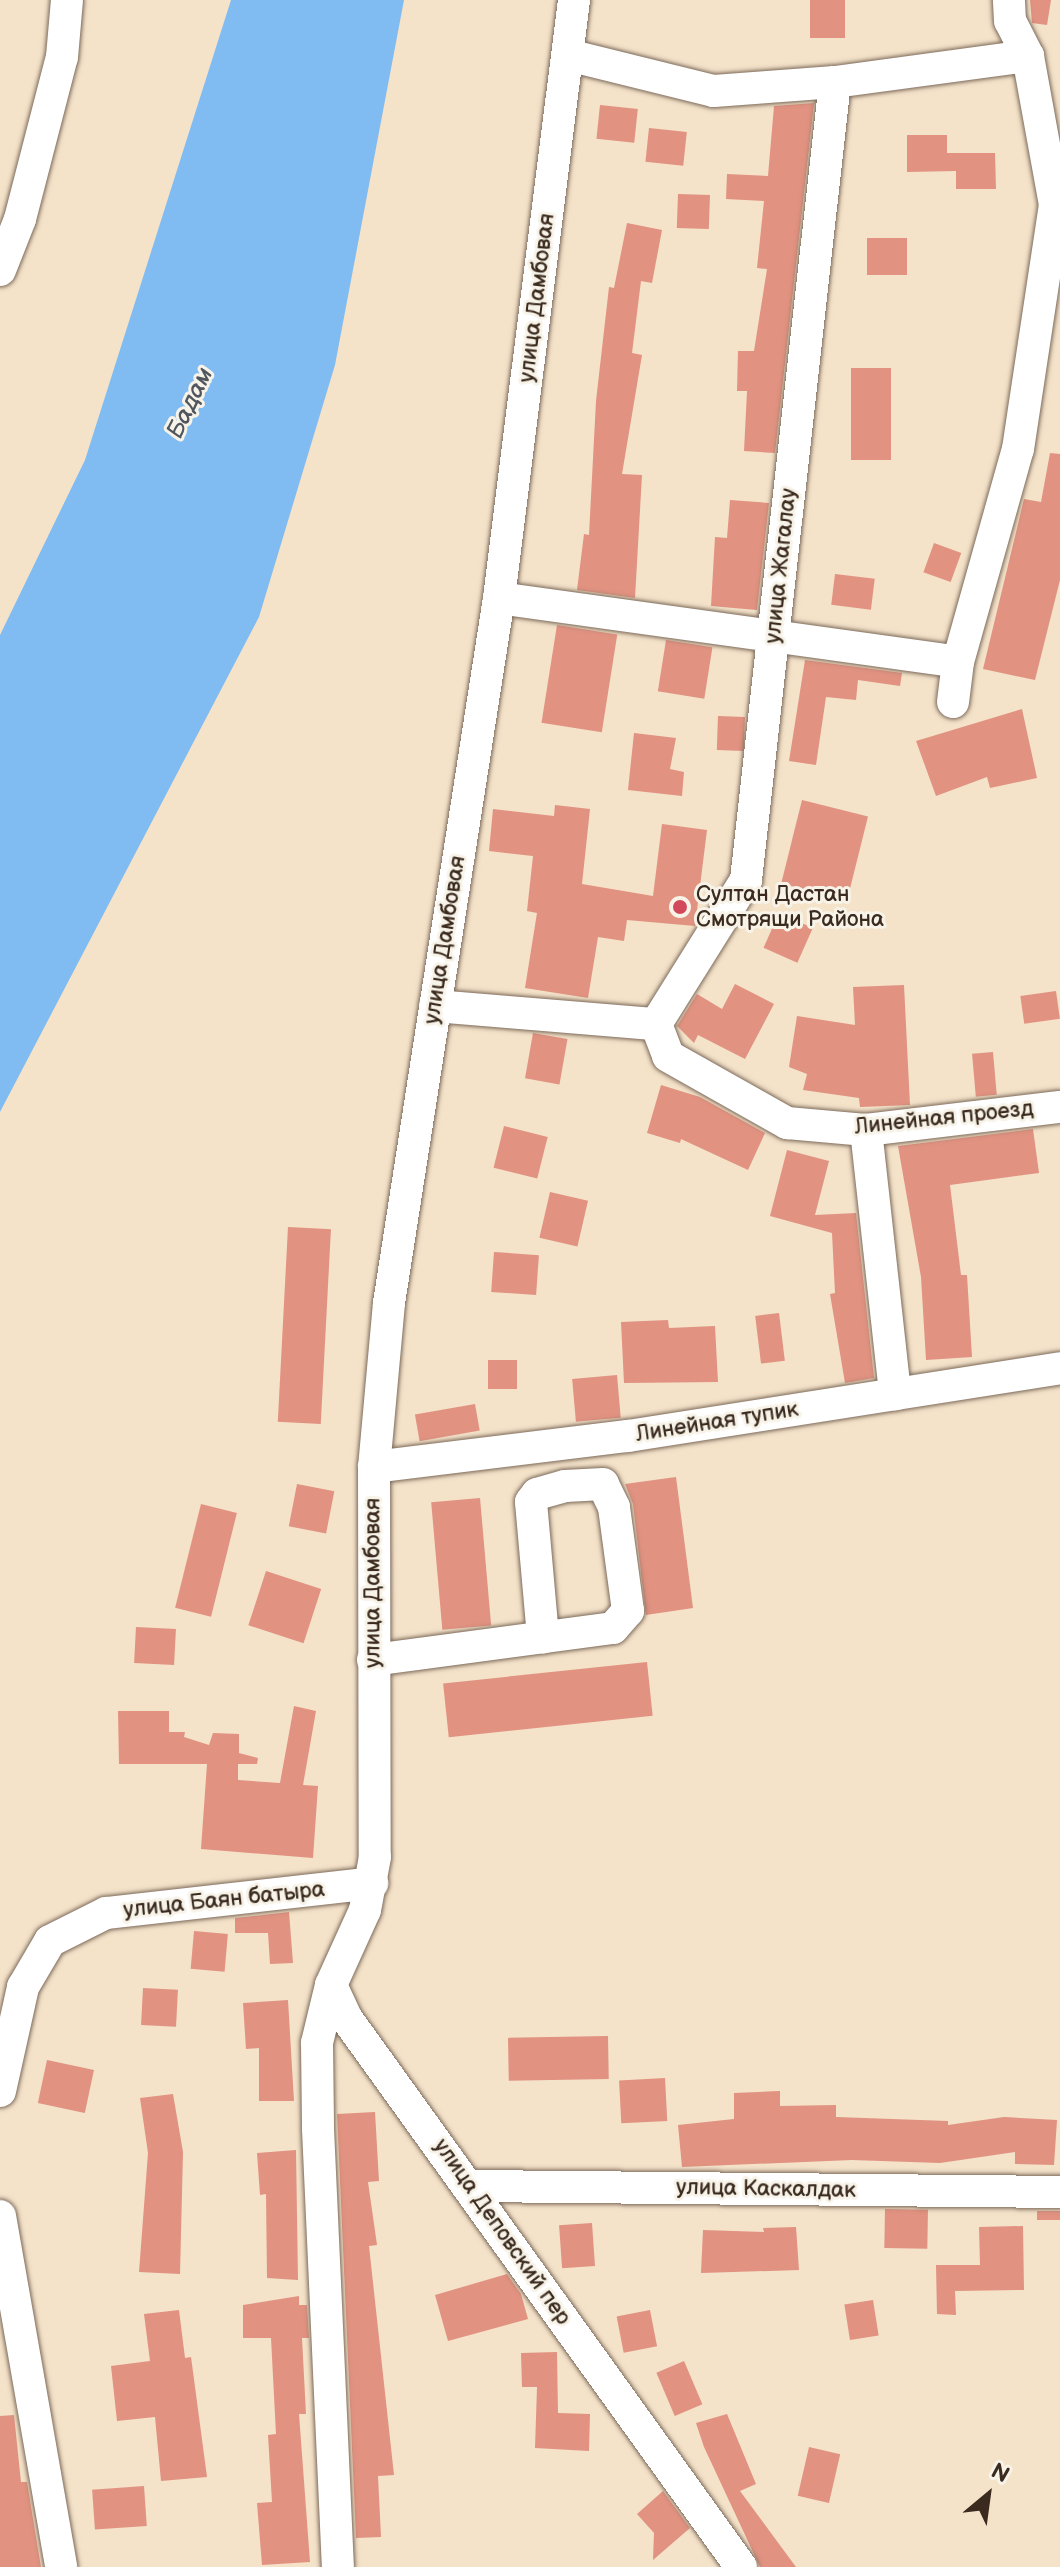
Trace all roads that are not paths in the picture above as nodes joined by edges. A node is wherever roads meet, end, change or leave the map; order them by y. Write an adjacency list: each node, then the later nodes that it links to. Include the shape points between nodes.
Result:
1 (67, 0): 7 (street, via 62,57 20,219)
2 (574, 0): 4 (street, улица Дамбовая)
3 (1009, 0): 5 (street, via 1010,21)
4 (568, 55): 6 (street, via 714,91); 8 (street, улица Дамбовая)
5 (1028, 56): 6 (street); 10 (street, via 1055,205 1018,449)
6 (835, 82): 9 (street, улица Жагалау)
7 (0, 270)
8 (499, 598): 9 (street); 12 (street, улица Дамбовая)
9 (774, 635): 10 (street); 13 (street, улица Жагалау, via 746,880)
10 (958, 662): 11 (street)
11 (953, 702)
12 (435, 1006): 13 (street); 18 (street, улица Дамбовая, via 389,1303)
13 (656, 1024): 15 (street, Линейная проезд, via 668,1056 745,1103 787,1123)
14 (1060, 1107): 15 (street, Линейная проезд)
15 (866, 1130): 17 (street)
16 (1060, 1368): 17 (street, Линейная тупик)
17 (895, 1394): 18 (street, Линейная тупик, via 628,1436)
18 (374, 1467): 20 (street, улица Дамбовая)
19 (543, 1637): 19 (street, via 613,1628 628,1611 614,1507 603,1484 565,1486 537,1494 531,1502); 20 (street)
20 (373, 1660): 21 (street, улица Дамбовая)
21 (372, 1883): 22 (street); 23 (street, улица Баян батыра, via 106,1913 50,1941 23,1987)
22 (331, 1985): 24 (street, улица Деповский пер, via 347,2019); 28 (street, via 317,2043 318,2129)
23 (0, 2091)
24 (472, 2186): 25 (street, улица Каскалдак); 29 (street, улица Деповский пер)
25 (1060, 2192)
26 (0, 2216): 27 (street)
27 (61, 2567)
28 (338, 2567)
29 (741, 2567)

